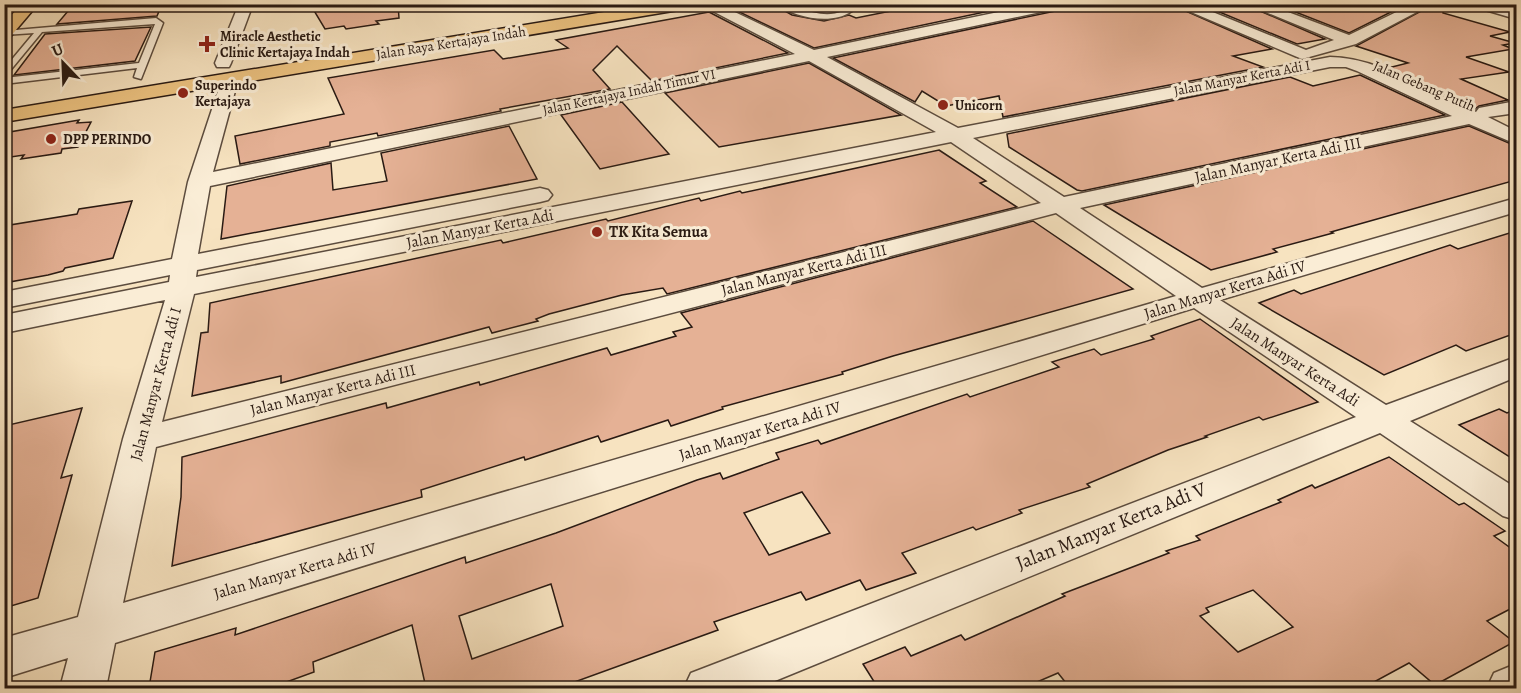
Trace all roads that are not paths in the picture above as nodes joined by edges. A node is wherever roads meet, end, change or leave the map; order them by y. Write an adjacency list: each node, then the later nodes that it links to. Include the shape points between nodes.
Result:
1 (31, 4): 15 (main road)
2 (246, 4): 21 (street, Jalan Manyar Kerta Adi I)
3 (601, 4): 21 (main road, Jalan Raya Kertajaya Indah)
4 (685, 4): 21 (main road, Jalan Raya Kertajaya Indah)
5 (705, 4): 19 (street, Jalan Manyar Kerta Adi)
6 (778, 4): 7 (lane, via 811,15 834,16 848,11)
7 (837, 4)
8 (1060, 4): 19 (street, Jalan Kertajaya Indah Timur VI)
9 (1179, 4): 18 (street)
10 (1253, 4): 16 (street)
11 (1425, 4): 16 (street)
12 (1480, 4): 13 (street)
13 (1516, 15)
14 (40, 30): 15 (lane); 20 (lane, via 159,22); 22 (lane)
15 (4, 33)
16 (1350, 41): 17 (street)
17 (1332, 46): 18 (street); 27 (street, Jalan Gebang Putih)
18 (1302, 54): 25 (street)
19 (811, 55): 30 (street, Jalan Manyar Kerta Adi); 32 (street, Jalan Kertajaya Indah Timur VI)
20 (140, 71): 21 (main road, Jalan Raya Kertajaya Indah); 23 (lane); 24 (main road, Jalan Raya Kertajaya Indah)
21 (226, 72): 28 (main road, Jalan Raya Kertajaya Indah); 32 (street, Jalan Manyar Kerta Adi I)
22 (4, 75)
23 (4, 81)
24 (4, 98)
25 (1032, 102)
26 (1516, 107): 27 (street, Jalan Manyar Kerta Adi III)
27 (1479, 114): 29 (street, Jalan Gebang Putih); 30 (street, Jalan Manyar Kerta Adi I, via 1353,63 1330,62); 31 (street, Jalan Manyar Kerta Adi I); 33 (street, Jalan Manyar Kerta Adi III)
28 (4, 116)
29 (1516, 125)
30 (944, 126): 33 (street, Jalan Manyar Kerta Adi); 35 (street, Jalan Manyar Kerta Adi)
31 (1516, 138)
32 (199, 182): 35 (street, Jalan Manyar Kerta Adi I)
33 (1061, 205): 36 (street, Jalan Manyar Kerta Adi); 41 (street, Jalan Manyar Kerta Adi III)
34 (1516, 205): 36 (street, Jalan Manyar Kerta Adi IV)
35 (183, 276): 37 (street, Jalan Manyar Kerta Adi); 38 (street, Jalan Manyar Kerta Adi); 41 (street, Jalan Manyar Kerta Adi I)
36 (1198, 298): 40 (street, Jalan Manyar Kerta Adi); 43 (street, Jalan Manyar Kerta Adi IV)
37 (4, 300)
38 (4, 324)
39 (1516, 366): 40 (street, Jalan Manyar Kerta Adi V)
40 (1382, 419): 42 (street, Jalan Manyar Kerta Adi); 47 (street, Jalan Manyar Kerta Adi V)
41 (140, 439): 43 (street, Jalan Manyar Kerta Adi I)
42 (1516, 506)
43 (97, 630): 44 (street, Jalan Manyar Kerta Adi IV); 46 (street, Jalan Manyar Kerta Adi I)
44 (4, 658)
45 (1516, 685): 48 (street)
46 (83, 688)
47 (707, 688)
48 (1510, 688)

